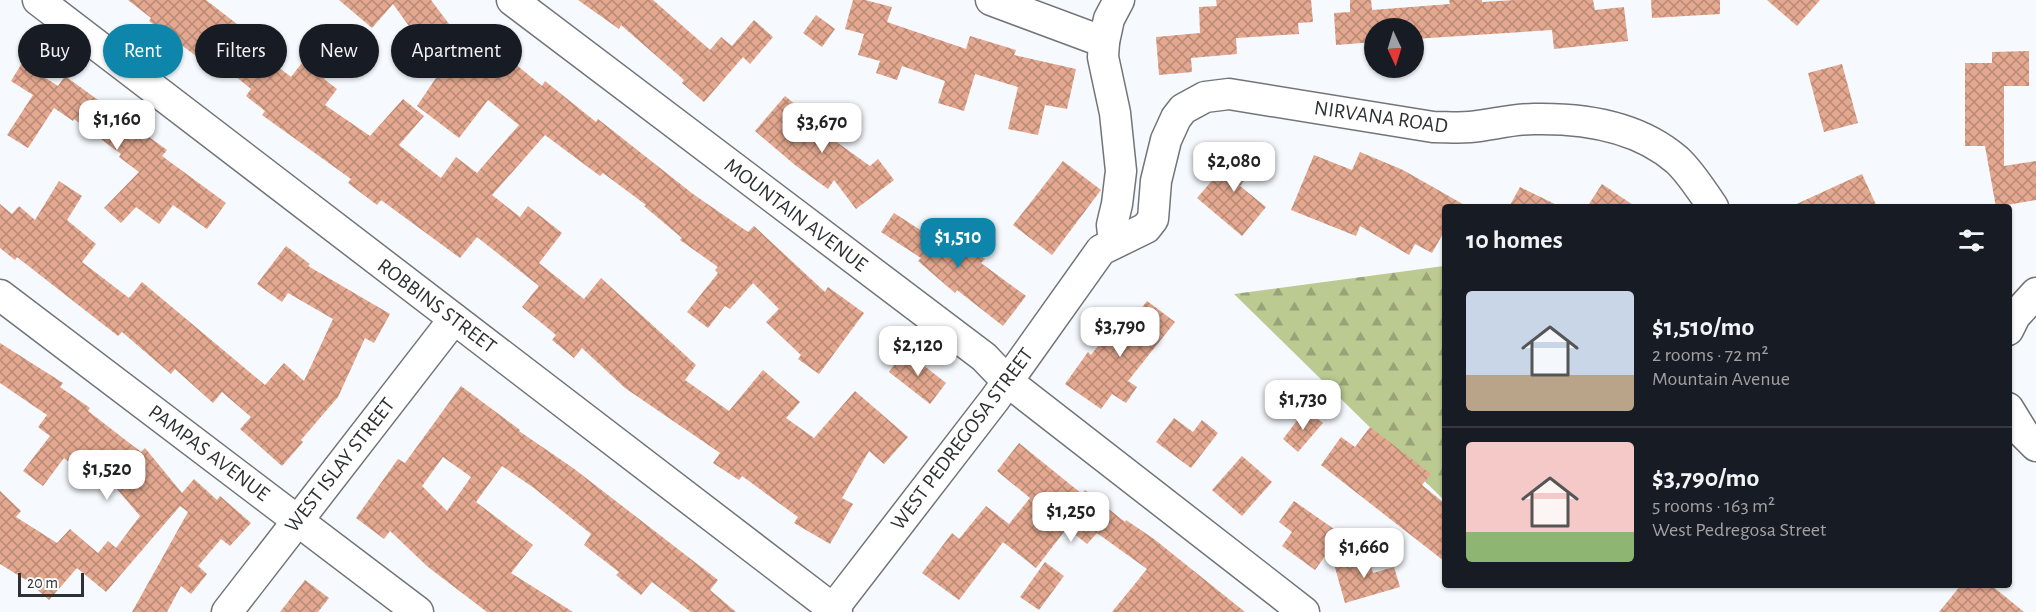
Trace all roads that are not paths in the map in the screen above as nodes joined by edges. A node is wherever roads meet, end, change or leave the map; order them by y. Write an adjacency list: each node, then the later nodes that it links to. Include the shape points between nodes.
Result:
1 (38, 0): 10 (street, ROBBINS STREET)
2 (512, 0): 12 (street, MOUNTAIN AVENUE, via 984,357)
3 (991, 0): 5 (street)
4 (1119, 0): 5 (street, via 1109,19)
5 (1104, 42): 7 (street, via 1121,171 1112,225)
6 (1711, 204): 7 (street, NIRVANA ROAD, via 1678,161 1648,140 1602,125 1533,119 1433,127 1216,94 1194,102 1176,118 1156,181 1153,219 1146,228)
7 (1114, 243): 12 (street, WEST PEDREGOSA STREET, via 1101,250)
8 (2036, 293): 11 (street)
9 (0, 294): 15 (street, PAMPAS AVENUE)
10 (454, 319): 15 (street, WEST ISLAY STREET); 16 (street, ROBBINS STREET)
11 (2012, 322)
12 (1007, 381): 16 (street, WEST PEDREGOSA STREET); 19 (street, MOUNTAIN AVENUE)
13 (2012, 414): 14 (street)
14 (2036, 446)
15 (298, 519): 17 (street, WEST ISLAY STREET); 18 (street, PAMPAS AVENUE)
16 (835, 610)
17 (227, 612)
18 (418, 612)
19 (1304, 612)

